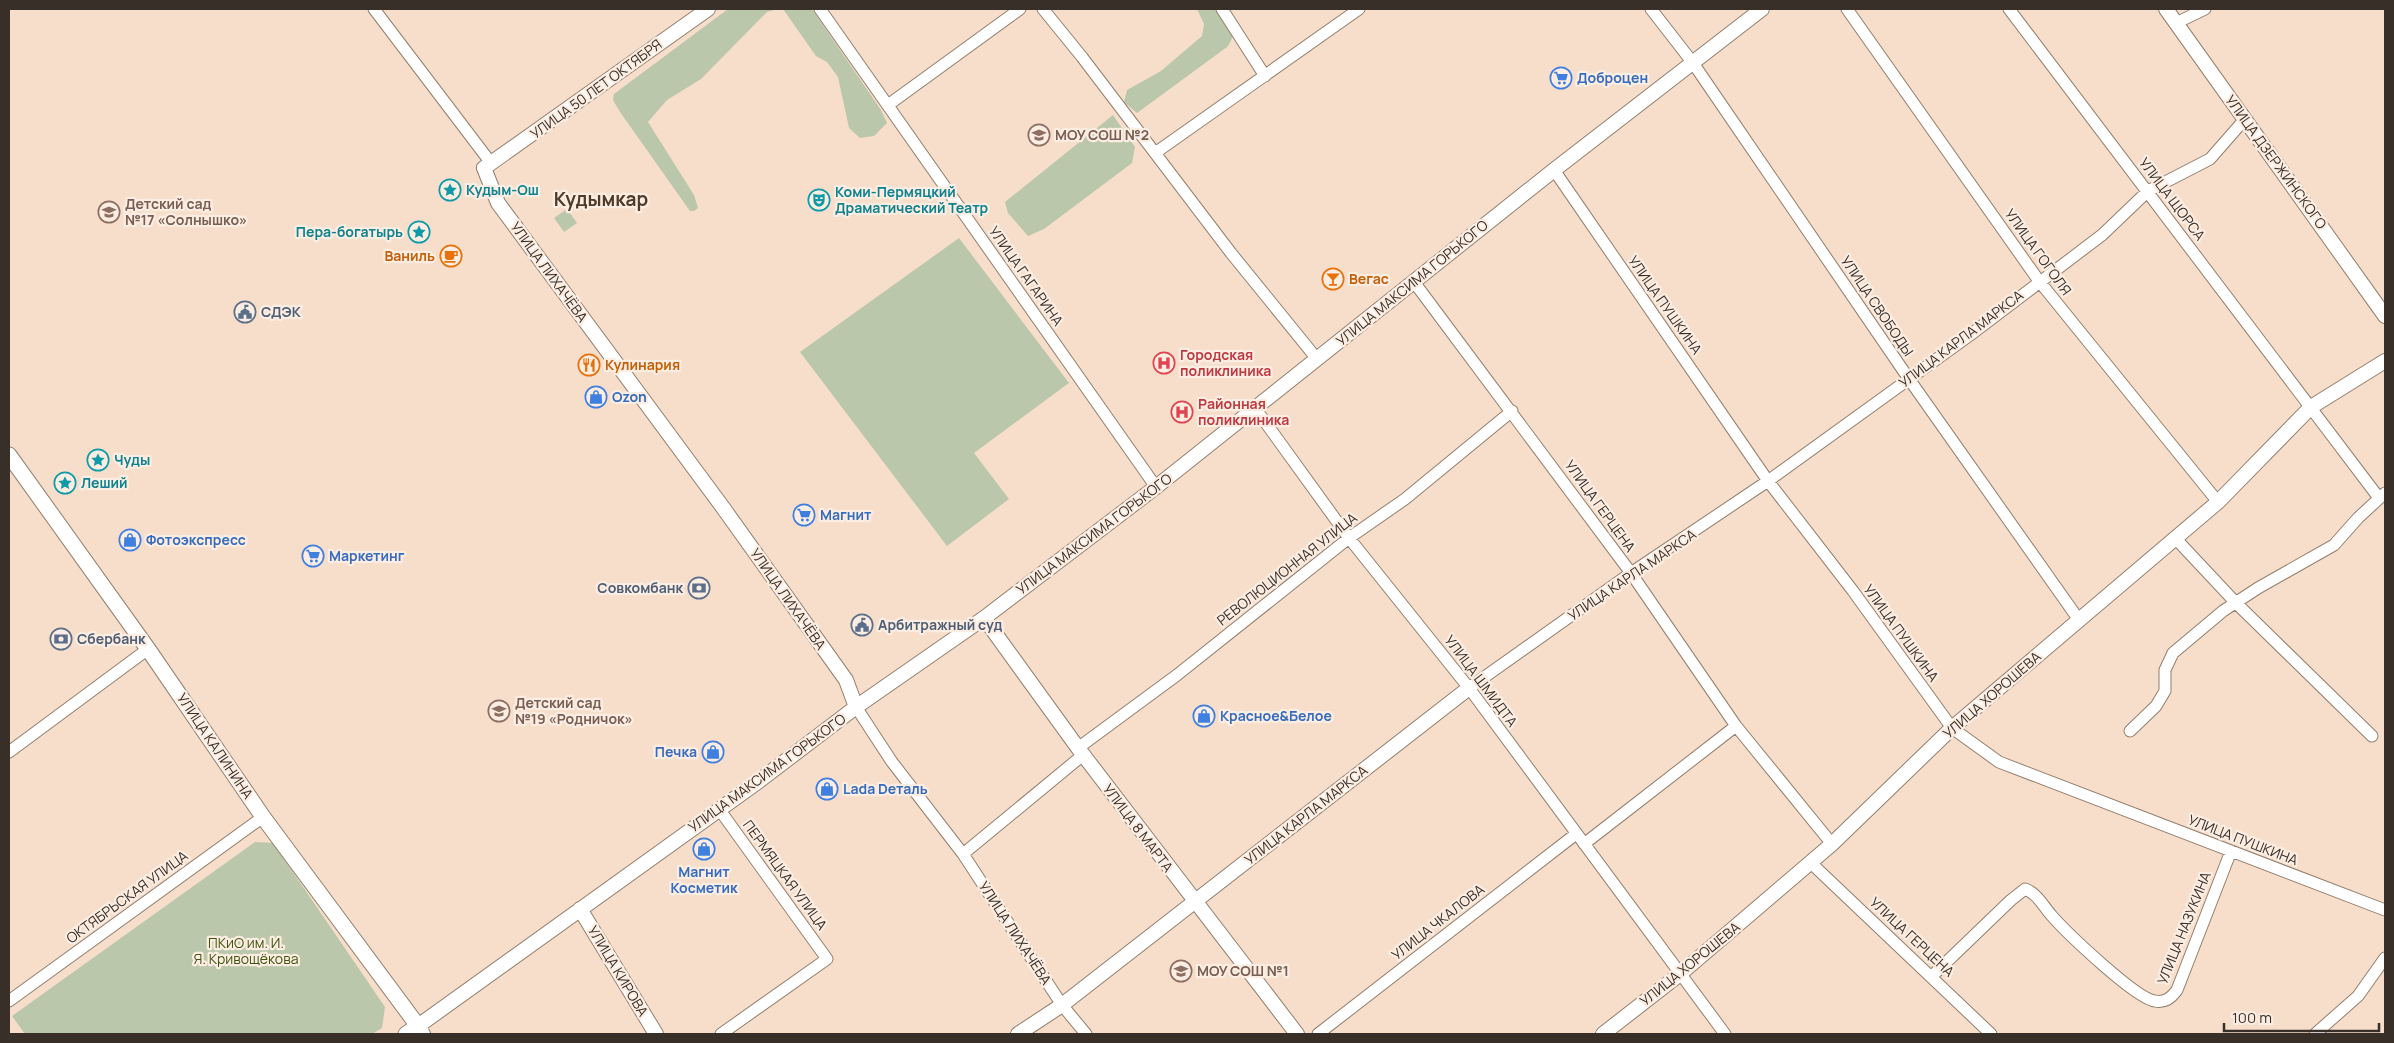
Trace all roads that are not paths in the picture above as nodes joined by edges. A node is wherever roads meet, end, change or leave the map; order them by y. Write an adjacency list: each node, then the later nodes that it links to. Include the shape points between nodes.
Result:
1 (374, 9): 20 (street, УЛИЦА ЛИХАЧЁВА)
2 (708, 9): 20 (street, УЛИЦА 50 ЛЕТ ОКТЯБРЯ)
3 (820, 9): 17 (street, УЛИЦА ГАГАРИНА)
4 (1020, 9): 17 (street)
5 (1043, 9): 19 (street)
6 (1222, 9): 16 (street)
7 (1359, 9): 16 (street)
8 (1651, 9): 15 (street, УЛИЦА СВОБОДЫ)
9 (1762, 9): 15 (street, УЛИЦА МАКСИМА ГОРЬКОГО)
10 (1847, 9): 23 (street, УЛИЦА ГОГОЛЯ)
11 (2009, 9): 22 (street, УЛИЦА ЩОРСА)
12 (2166, 9): 14 (street, УЛИЦА ДЗЕРЖИНСКОГО)
13 (2205, 9): 14 (street)
14 (2176, 23): 18 (street, УЛИЦА ДЗЕРЖИНСКОГО)
15 (1693, 63): 21 (street, УЛИЦА МАКСИМА ГОРЬКОГО); 28 (street, УЛИЦА СВОБОДЫ)
16 (1265, 76): 19 (street)
17 (888, 105): 34 (street, УЛИЦА ГАГАРИНА)
18 (2245, 119): 22 (street, УЛИЦА КАРЛА МАРКСА, via 2210,159); 25 (street, УЛИЦА ДЗЕРЖИНСКОГО)
19 (1155, 153): 26 (street)
20 (487, 166): 45 (street, УЛИЦА ЛИХАЧЁВА, via 498,203 846,680)
21 (1554, 170): 24 (street, УЛИЦА МАКСИМА ГОРЬКОГО); 33 (street, УЛИЦА ПУШКИНА)
22 (2148, 191): 23 (street, УЛИЦА КАРЛА МАРКСА, via 2102,235); 29 (street, УЛИЦА ЩОРСА)
23 (2039, 281): 28 (street, УЛИЦА КАРЛА МАРКСА); 36 (street, УЛИЦА ГОГОЛЯ)
24 (1414, 282): 26 (street, УЛИЦА МАКСИМА ГОРЬКОГО); 31 (street, УЛИЦА ГЕРЦЕНА)
25 (2385, 316)
26 (1317, 359): 30 (street, УЛИЦА МАКСИМА ГОРЬКОГО)
27 (2385, 361): 29 (street, УЛИЦА ХОРОШЕВА)
28 (1909, 379): 33 (street, УЛИЦА КАРЛА МАРКСА); 42 (street, УЛИЦА СВОБОДЫ)
29 (2311, 407): 35 (street, УЛИЦА ЩОРСА); 36 (street, УЛИЦА ХОРОШЕВА)
30 (1255, 408): 34 (street, УЛИЦА МАКСИМА ГОРЬКОГО); 37 (street, УЛИЦА ШМИДТА)
31 (1512, 411): 37 (street, РЕВОЛЮЦИОННАЯ УЛИЦА, via 1405,499); 39 (street, УЛИЦА ГЕРЦЕНА)
32 (9, 456): 43 (main road, УЛИЦА КАЛИНИНА)
33 (1768, 481): 39 (street, УЛИЦА КАРЛА МАРКСА); 47 (street, УЛИЦА ПУШКИНА)
34 (1156, 487): 41 (street, УЛИЦА МАКСИМА ГОРЬКОГО)
35 (2382, 495): 40 (street, via 2334,545)
36 (2218, 502): 38 (street, УЛИЦА ХОРОШЕВА)
37 (1349, 538): 44 (street, УЛИЦА ШМИДТА); 51 (street, РЕВОЛЮЦИОННАЯ УЛИЦА)
38 (2176, 539): 40 (street); 42 (street, УЛИЦА ХОРОШЕВА)
39 (1631, 573): 44 (street, УЛИЦА КАРЛА МАРКСА); 46 (street, УЛИЦА ГЕРЦЕНА)
40 (2236, 603): 48 (street, via 2173,653 2164,670 2166,691 2156,706); 49 (street)
41 (984, 618): 45 (street, УЛИЦА МАКСИМА ГОРЬКОГО); 51 (street, УЛИЦА 8 МАРТА)
42 (2079, 620): 47 (street, УЛИЦА ХОРОШЕВА)
43 (148, 649): 50 (street); 53 (main road, УЛИЦА КАЛИНИНА)
44 (1469, 688): 54 (street, УЛИЦА ШМИДТА); 60 (street, УЛИЦА КАРЛА МАРКСА)
45 (856, 707): 52 (street, УЛИЦА МАКСИМА ГОРЬКОГО); 58 (street, УЛИЦА ЛИХАЧЁВА, via 892,762)
46 (1736, 726): 55 (street); 56 (street, УЛИЦА ГЕРЦЕНА)
47 (1952, 728): 56 (street, УЛИЦА ХОРОШЕВА); 57 (street, УЛИЦА ПУШКИНА, via 1999,762)
48 (2130, 731)
49 (2372, 736)
50 (9, 752)
51 (1080, 752): 58 (street, РЕВОЛЮЦИОННАЯ УЛИЦА); 60 (street, УЛИЦА 8 МАРТА)
52 (719, 810): 61 (street, УЛИЦА МАКСИМА ГОРЬКОГО); 70 (street, ПЕРМЯЦКАЯ УЛИЦА, via 827,959)
53 (264, 817): 66 (street, ОКТЯБРЬСКАЯ УЛИЦА); 68 (main road, УЛИЦА КАЛИНИНА)
54 (1576, 834): 55 (street, УЛИЦА ШМИДТА); 74 (street, УЛИЦА ЧКАЛОВА)
55 (1584, 844): 64 (street, УЛИЦА ШМИДТА)
56 (1832, 844): 59 (street, УЛИЦА ХОРОШЕВА)
57 (2231, 851): 62 (street, УЛИЦА ПУШКИНА); 65 (street, УЛИЦА НАЗУКИНА, via 2177,990 2165,1001 2154,1001 2131,990 2052,917 2034,893 2025,890)
58 (963, 854): 67 (street, УЛИЦА ЛИХАЧЁВА)
59 (1812, 863): 64 (street, УЛИЦА ХОРОШЕВА); 65 (street, УЛИЦА ГЕРЦЕНА)
60 (1194, 900): 67 (street, УЛИЦА КАРЛА МАРКСА); 73 (street, УЛИЦА 8 МАРТА)
61 (580, 909): 68 (street, УЛИЦА МАКСИМА ГОРЬКОГО); 69 (street, УЛИЦА КИРОВА)
62 (2385, 910)
63 (2385, 958): 78 (street, via 2358,996)
64 (1680, 974): 75 (street, УЛИЦА ХОРОШЕВА); 76 (street, УЛИЦА ШМИДТА)
65 (1932, 976): 77 (street, УЛИЦА ГЕРЦЕНА)
66 (9, 1001)
67 (1062, 1005): 71 (street, УЛИЦА КАРЛА МАРКСА); 72 (street, УЛИЦА ЛИХАЧЁВА)
68 (416, 1032)
69 (656, 1034)
70 (721, 1034)
71 (1018, 1034)
72 (1086, 1034)
73 (1297, 1034)
74 (1318, 1034)
75 (1603, 1034)
76 (1725, 1034)
77 (1991, 1034)
78 (2315, 1034)

